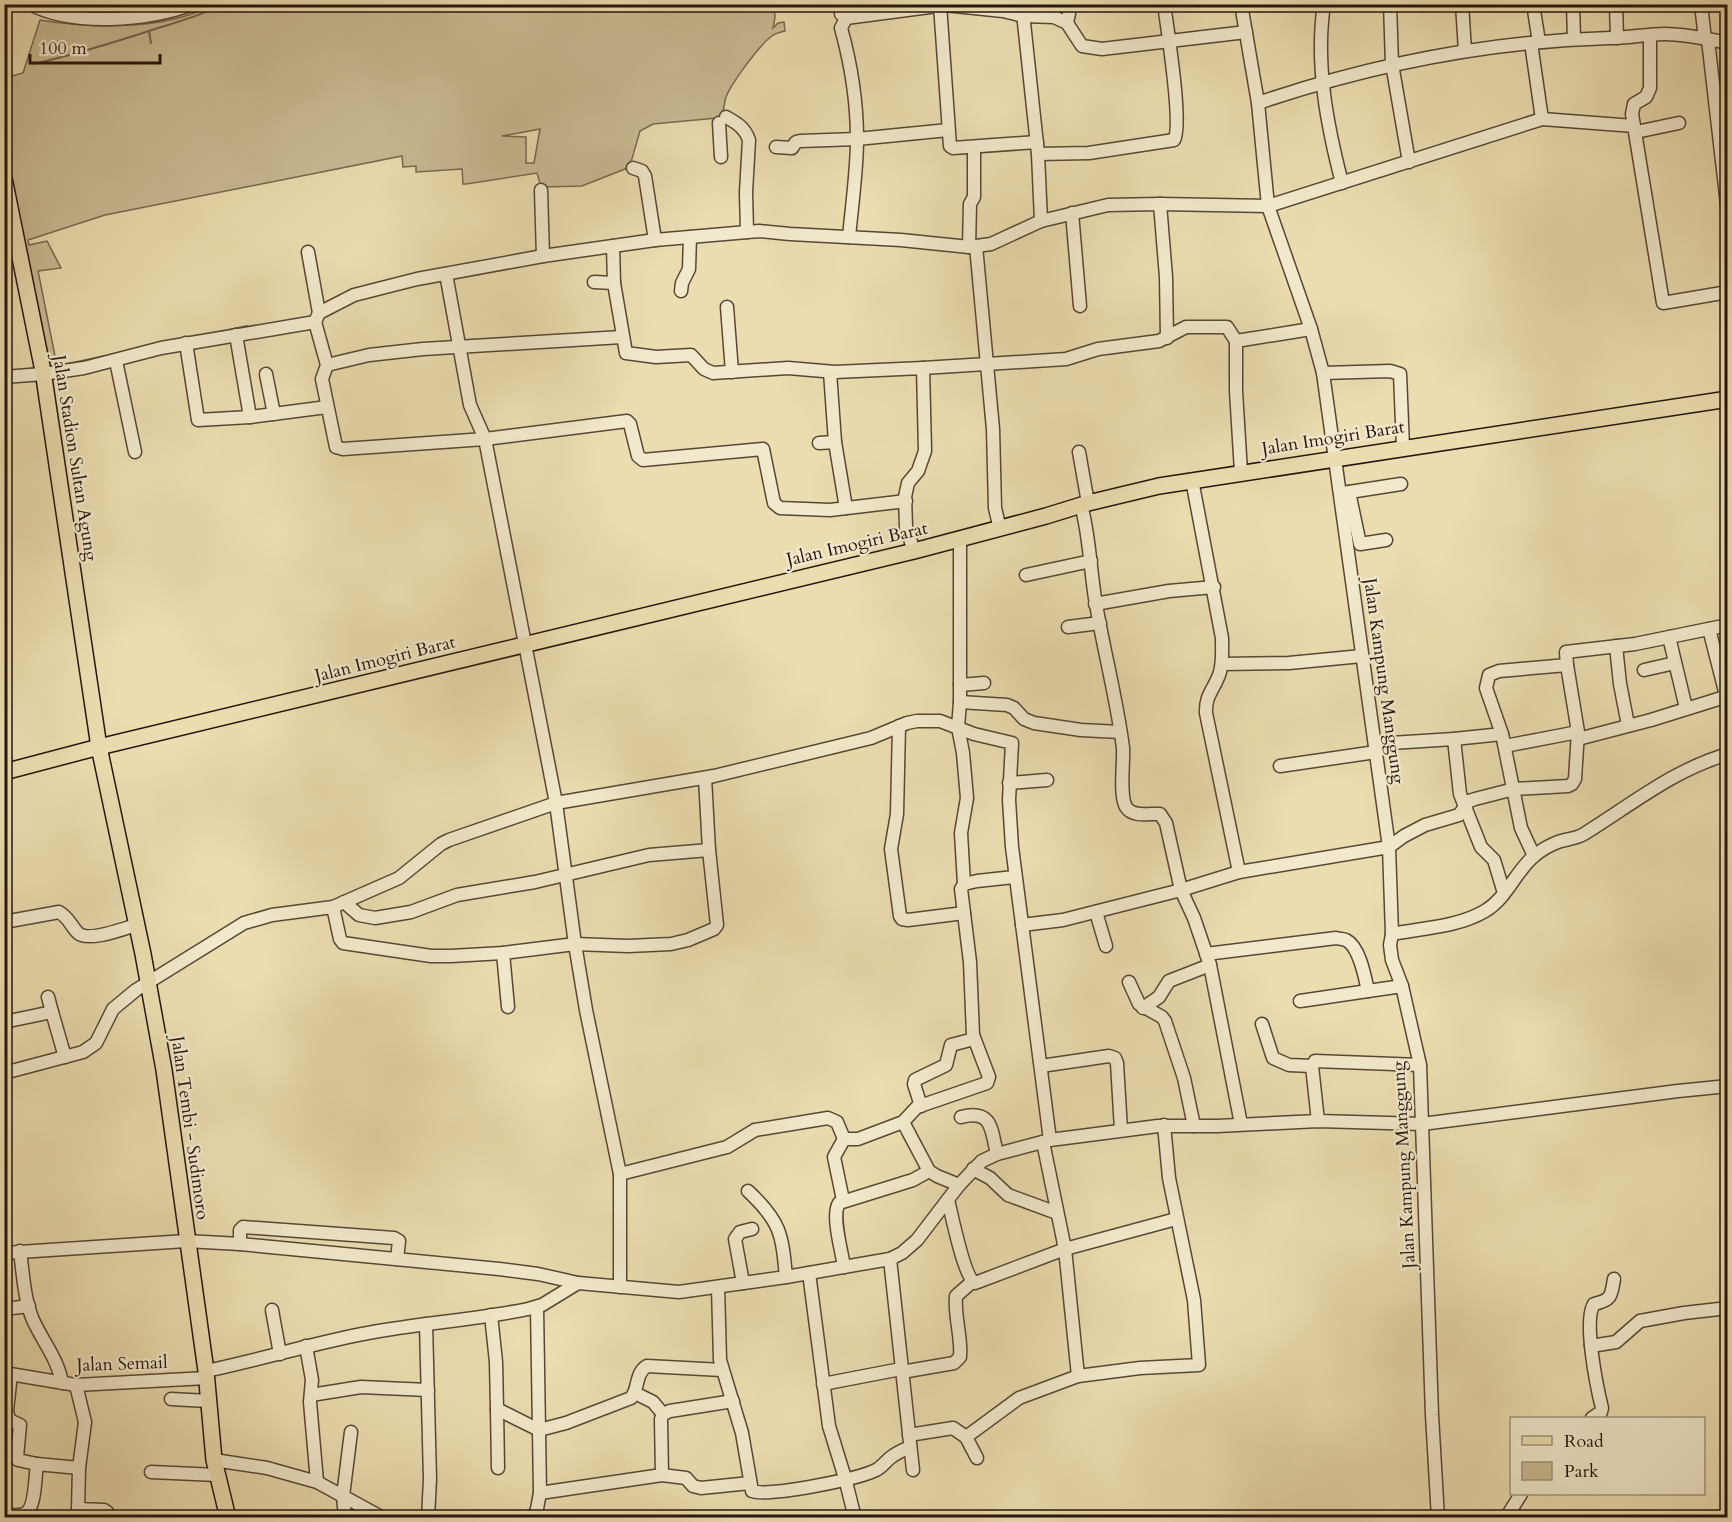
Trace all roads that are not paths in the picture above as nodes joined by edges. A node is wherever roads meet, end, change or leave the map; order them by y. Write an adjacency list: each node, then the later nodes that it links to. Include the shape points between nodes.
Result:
1 (30, 4): 2 (street, via 53,13 93,18 157,14)
2 (193, 4)
3 (842, 4): 17 (street, via 841,14)
4 (1071, 4): 18 (street)
5 (1164, 4): 23 (street)
6 (1241, 4): 19 (street, Jalan Kampung Manggung)
7 (1324, 4): 29 (street, via 1320,41)
8 (1390, 4): 28 (street)
9 (1461, 4): 27 (street)
10 (1533, 4): 25 (street)
11 (1573, 4): 22 (street)
12 (1616, 4): 21 (street)
13 (1701, 4): 24 (street)
14 (940, 5): 15 (street); 16 (street); 34 (street)
15 (926, 6): 17 (street)
16 (1023, 10): 18 (street); 38 (street)
17 (846, 18): 35 (street, via 841,28 849,55)
18 (1066, 23): 23 (street, via 1076,40 1089,48)
19 (1246, 32): 23 (street); 30 (street, Jalan Kampung Manggung)
20 (1650, 35): 21 (street); 24 (street); 33 (street, via 1650,88 1646,97 1634,104)
21 (1617, 38): 22 (street)
22 (1574, 39): 25 (street)
23 (1169, 40): 38 (street, via 1177,132 1174,140 1089,153)
24 (1707, 40): 26 (street); 48 (street)
25 (1535, 42): 27 (street); 31 (street)
26 (1728, 43)
27 (1465, 51): 28 (street)
28 (1392, 64): 29 (street); 40 (street)
29 (1323, 81): 30 (street); 43 (street)
30 (1258, 103): 46 (street, Jalan Kampung Manggung)
31 (1542, 119): 33 (street); 40 (street)
32 (1679, 123): 33 (street)
33 (1635, 129): 63 (street, via 1663,303)
34 (948, 130): 35 (street); 37 (street, via 952,147)
35 (857, 139): 36 (street, via 800,141 792,148); 52 (street)
36 (776, 147)
37 (974, 147): 38 (street); 56 (street)
38 (1037, 148): 49 (street)
39 (721, 158): 50 (street, via 722,120 738,124 749,140)
40 (1408, 162): 43 (street)
41 (633, 168): 53 (street, via 645,176)
42 (4, 178): 54 (main road, Jalan Stadion Sultan Agung)
43 (1341, 183): 46 (street)
44 (541, 190): 58 (street)
45 (1160, 204): 46 (street); 47 (street, via 1108,205); 70 (street)
46 (1268, 206): 67 (street, Jalan Kampung Manggung)
47 (1072, 213): 49 (street); 64 (street)
48 (1728, 213)
49 (1041, 221): 56 (street, via 991,244)
50 (747, 232): 51 (street); 52 (street)
51 (690, 237): 53 (street); 62 (street, via 689,269)
52 (849, 237): 56 (street)
53 (656, 240): 55 (street)
54 (12, 244): 78 (main road, Jalan Stadion Sultan Agung)
55 (613, 246): 58 (street); 61 (street)
56 (972, 247): 75 (street)
57 (308, 252): 66 (street)
58 (543, 256): 59 (street)
59 (446, 274): 66 (street, via 354,295); 73 (street)
60 (594, 282): 61 (street)
61 (614, 283): 69 (street)
62 (681, 291)
63 (1728, 292)
64 (1080, 306)
65 (727, 307): 79 (street)
66 (317, 317): 68 (street); 76 (street)
67 (1311, 328): 71 (street); 81 (street, Jalan Kampung Manggung)
68 (236, 335): 72 (street); 87 (street)
69 (622, 337): 73 (street); 79 (street, via 626,353 656,357 691,355 709,372)
70 (1167, 338): 71 (street, via 1186,327 1227,327); 75 (street, via 1092,350 1066,359)
71 (1236, 341): 95 (street)
72 (186, 344): 74 (street); 87 (street, via 198,420)
73 (460, 347): 76 (street, via 390,352); 88 (street, via 470,405)
74 (116, 361): 78 (street); 92 (street)
75 (987, 364): 77 (street); 102 (street)
76 (327, 365): 85 (street, via 322,379)
77 (922, 368): 80 (street); 99 (street, via 925,451 918,471 908,483)
78 (42, 369): 83 (street); 136 (main road, Jalan Stadion Sultan Agung)
79 (732, 372): 80 (street, via 788,368)
80 (830, 372): 89 (street)
81 (1323, 373): 91 (street, via 1400,374); 94 (street, Jalan Kampung Manggung)
82 (266, 374): 86 (street)
83 (4, 377)
84 (1728, 399): 91 (main road, Jalan Imogiri Barat)
85 (327, 407): 86 (street); 88 (street, via 336,447 343,449)
86 (274, 414): 87 (street)
87 (250, 417)
88 (485, 439): 101 (street, via 627,421 640,459 763,449 777,507 818,511); 117 (street)
89 (835, 442): 90 (street); 101 (street)
90 (819, 443)
91 (1403, 447): 94 (main road, Jalan Imogiri Barat)
92 (135, 452)
93 (1079, 452): 100 (street)
94 (1335, 458): 95 (main road, Jalan Imogiri Barat); 98 (street, Jalan Kampung Manggung)
95 (1241, 472): 96 (main road, Jalan Imogiri Barat)
96 (1192, 480): 100 (main road, Jalan Imogiri Barat); 110 (street)
97 (1401, 484): 98 (street)
98 (1344, 493): 105 (street); 107 (street, Jalan Kampung Manggung)
99 (906, 501): 101 (street); 106 (street, via 906,527)
100 (1084, 504): 102 (main road, Jalan Imogiri Barat); 108 (street)
101 (846, 508)
102 (999, 525): 103 (main road, Jalan Imogiri Barat)
103 (960, 539): 106 (main road, Jalan Imogiri Barat); 125 (street)
104 (1386, 540): 105 (street)
105 (1360, 544): 107 (street)
106 (913, 548): 117 (main road, Jalan Imogiri Barat)
107 (1346, 548): 119 (street, Jalan Kampung Manggung)
108 (1091, 561): 109 (street); 111 (street)
109 (1026, 575)
110 (1214, 587): 111 (street); 121 (street)
111 (1095, 604): 112 (street)
112 (1100, 623): 114 (street); 132 (street)
113 (1728, 625): 115 (street)
114 (1068, 627)
115 (1709, 629): 116 (street); 126 (street)
116 (1669, 637): 118 (street); 120 (street)
117 (523, 638): 136 (main road, Jalan Imogiri Barat); 145 (street)
118 (1616, 646): 122 (street, via 1566,652); 129 (street)
119 (1362, 656): 121 (street); 137 (street, Jalan Kampung Manggung)
120 (1675, 663): 123 (street); 128 (street)
121 (1222, 664): 150 (street, via 1207,697 1206,713)
122 (1567, 665): 133 (street); 135 (street, via 1489,675 1486,688)
123 (1644, 670)
124 (984, 683): 125 (street)
125 (960, 684): 127 (street)
126 (1727, 699): 128 (street)
127 (960, 702): 131 (street); 132 (street, via 1007,705 1034,723)
128 (1686, 708): 129 (street)
129 (1628, 725): 133 (street)
130 (899, 726): 131 (street, via 924,720); 141 (street, via 871,738); 158 (street, via 897,814 891,849 900,916 909,920)
131 (958, 727): 143 (street, via 1012,743); 153 (street, via 967,785 961,833)
132 (1120, 732): 154 (street, via 1125,803 1136,814 1163,816)
133 (1578, 736): 135 (street); 144 (street, via 1572,784)
134 (1454, 739): 135 (street); 137 (street); 146 (street, via 1458,783)
135 (1503, 740): 144 (street)
136 (99, 747): 140 (main road, Jalan Imogiri Barat); 160 (main road, Jalan Tembi - Sudimoro)
137 (1375, 748): 139 (street); 147 (street, Jalan Kampung Manggung)
138 (1728, 754): 149 (street, via 1693,765 1581,836 1555,843)
139 (1280, 766)
140 (4, 772)
141 (705, 778): 145 (street); 148 (street)
142 (1047, 780): 143 (street)
143 (1009, 783): 152 (street)
144 (1514, 789): 146 (street, via 1469,801); 149 (street, via 1521,828)
145 (556, 803): 151 (street); 156 (street, via 445,842 399,878)
146 (1465, 807): 147 (street, via 1459,815 1425,825); 155 (street, via 1484,851 1494,860)
147 (1389, 848): 150 (street); 162 (street, Jalan Kampung Manggung)
148 (709, 850): 151 (street, via 649,855); 163 (street, via 717,923 714,929 671,944)
149 (1534, 856): 155 (street)
150 (1239, 872): 154 (street)
151 (566, 875): 156 (street, via 457,895 411,912 375,918); 163 (street)
152 (1014, 877): 153 (street); 161 (street)
153 (964, 884): 158 (street)
154 (1181, 890): 157 (street); 166 (street)
155 (1504, 893): 162 (street, via 1495,904 1466,920)
156 (338, 904): 165 (street, via 340,939 345,944 431,956); 168 (street, via 250,920)
157 (1096, 912): 161 (street); 164 (street)
158 (964, 913): 178 (street)
159 (4, 922): 160 (street, via 59,912 76,932 86,937)
160 (136, 925): 168 (main road, Jalan Tembi - Sudimoro)
161 (1022, 925): 181 (street)
162 (1392, 934): 169 (street, Jalan Kampung Manggung, via 1392,960)
163 (575, 944): 165 (street); 199 (street)
164 (1106, 946)
165 (503, 953): 173 (street)
166 (1208, 960): 170 (street, via 1336,938 1347,940 1362,965); 174 (street, via 1169,981 1163,993); 189 (street)
167 (1129, 982): 174 (street)
168 (149, 983): 179 (street, via 113,1009 96,1043); 207 (main road, Jalan Tembi - Sudimoro)
169 (1402, 986): 170 (street); 180 (street, Jalan Kampung Manggung)
170 (1368, 991): 172 (street)
171 (48, 997): 175 (street)
172 (1300, 1001)
173 (508, 1007)
174 (1143, 1008): 192 (street, via 1165,1021 1184,1078)
175 (52, 1012): 176 (street); 179 (street)
176 (4, 1022)
177 (1262, 1024): 182 (street, via 1273,1058 1289,1065)
178 (974, 1039): 185 (street, via 951,1045 946,1065 915,1080); 185 (street, via 988,1082)
179 (65, 1057): 183 (street)
180 (1420, 1065): 182 (street, via 1317,1061); 190 (street, Jalan Kampung Manggung)
181 (1041, 1066): 193 (street, via 1115,1058); 195 (street)
182 (1312, 1066): 187 (street)
183 (4, 1073)
184 (1728, 1086): 190 (street)
185 (921, 1106): 188 (street)
186 (961, 1117): 196 (street, via 979,1115 986,1119)
187 (1318, 1121): 189 (street); 190 (street)
188 (903, 1122): 194 (street, via 858,1139); 198 (street)
189 (1241, 1124): 192 (street)
190 (1422, 1124): 276 (street, Jalan Kampung Manggung)
191 (1164, 1125): 192 (street); 193 (street); 205 (street)
192 (1194, 1126)
193 (1121, 1130): 195 (street)
194 (844, 1139): 199 (street, via 835,1119 805,1121 755,1130 727,1147); 202 (street, via 834,1157)
195 (1046, 1141): 196 (street); 204 (street)
196 (997, 1155): 197 (street)
197 (973, 1169): 200 (street); 204 (street, via 1008,1195)
198 (929, 1171): 200 (street); 202 (street, via 913,1180)
199 (620, 1174): 221 (street)
200 (959, 1185): 203 (street)
201 (748, 1191): 216 (street, via 778,1227)
202 (843, 1200): 214 (street, via 837,1206 836,1216)
203 (948, 1200): 213 (street, via 918,1240); 218 (street)
204 (1057, 1213): 209 (street)
205 (1176, 1219): 209 (street); 237 (street, via 1192,1286 1198,1365)
206 (752, 1228): 220 (street, via 740,1232 735,1239)
207 (186, 1241): 208 (street); 210 (street); 236 (main road, Jalan Tembi - Sudimoro)
208 (240, 1244): 212 (street); 212 (street, via 240,1228 245,1227 394,1238 399,1241)
209 (1065, 1249): 218 (street); 237 (street)
210 (20, 1251): 211 (street); 223 (street)
211 (4, 1253)
212 (397, 1259): 219 (street, via 523,1272)
213 (890, 1259): 214 (street); 233 (street)
214 (844, 1267): 215 (street)
215 (809, 1273): 216 (street); 239 (street)
216 (786, 1277): 220 (street)
217 (1614, 1279): 231 (street, via 1609,1299 1594,1305 1590,1313)
218 (972, 1282): 233 (street, via 956,1296 960,1357 954,1363)
219 (578, 1283): 221 (street); 224 (street)
220 (743, 1283): 222 (street)
221 (620, 1287): 222 (street, via 670,1292)
222 (718, 1287): 234 (street)
223 (29, 1306): 226 (street); 238 (street, via 57,1362)
224 (537, 1307): 228 (street, Jalan Semail); 250 (street)
225 (1728, 1308): 231 (street, via 1640,1321 1616,1342)
226 (4, 1309)
227 (272, 1310): 232 (street)
228 (491, 1315): 229 (street, Jalan Semail); 247 (street)
229 (426, 1324): 230 (street, Jalan Semail); 241 (street)
230 (306, 1346): 232 (street, Jalan Semail); 243 (street)
231 (1591, 1346): 249 (street, via 1602,1408)
232 (280, 1354): 236 (street, Jalan Semail)
233 (901, 1370): 239 (street); 253 (street)
234 (722, 1371): 242 (street, via 647,1366 640,1371); 246 (street)
235 (8, 1374): 238 (street, Jalan Semail); 255 (street, via 6,1411 9,1420 20,1425 17,1457)
236 (206, 1375): 240 (street, Jalan Semail); 245 (main road, Jalan Tembi - Sudimoro)
237 (1078, 1376): 252 (street, via 1019,1398)
238 (62, 1383): 240 (street, Jalan Semail)
239 (823, 1384): 262 (street, via 832,1437)
240 (76, 1385): 256 (street, via 85,1422)
241 (428, 1390): 243 (street, via 361,1387); 273 (street)
242 (635, 1393): 248 (street, via 653,1402); 250 (street, via 623,1402)
243 (311, 1395): 263 (street)
244 (171, 1399): 245 (street)
245 (208, 1401): 257 (main road, Jalan Tembi - Sudimoro)
246 (733, 1401): 248 (street); 264 (street, via 745,1442)
247 (497, 1409): 250 (street); 258 (street)
248 (663, 1414): 261 (street)
249 (1595, 1417)
250 (539, 1430): 265 (street)
251 (351, 1432): 267 (street)
252 (966, 1437): 253 (street, via 953,1428); 254 (street)
253 (910, 1441): 259 (street); 262 (street, via 875,1470)
254 (977, 1458)
255 (37, 1464): 256 (street); 268 (street, via 29,1511)
256 (79, 1468): 269 (street, via 78,1509 104,1510)
257 (216, 1468): 260 (street); 263 (street, via 267,1468); 270 (main road, Jalan Tembi - Sudimoro)
258 (498, 1468)
259 (913, 1470)
260 (151, 1472)
261 (662, 1475): 264 (street, via 686,1478 701,1488); 265 (street)
262 (846, 1478): 264 (street, via 763,1492 753,1491); 275 (street)
263 (317, 1482): 267 (street)
264 (750, 1483)
265 (540, 1493): 274 (street, via 536,1514)
266 (1520, 1495): 277 (street)
267 (344, 1496): 271 (street); 272 (street)
268 (4, 1515)
269 (108, 1518)
270 (228, 1518)
271 (345, 1518)
272 (383, 1518)
273 (428, 1518)
274 (526, 1518)
275 (855, 1518)
276 (1438, 1518)
277 (1506, 1518)

